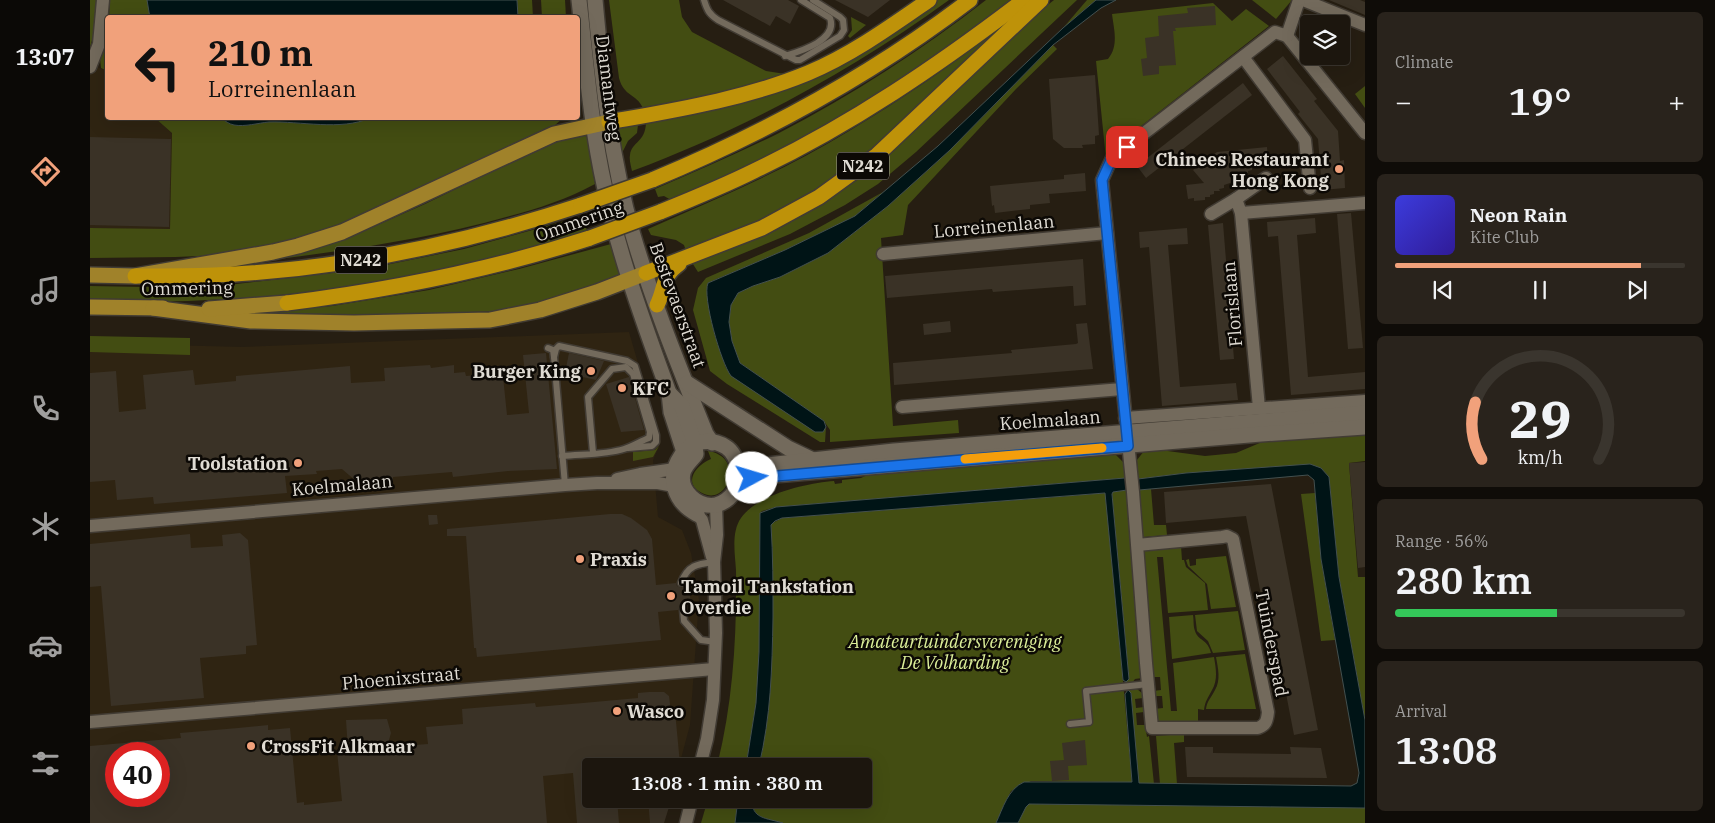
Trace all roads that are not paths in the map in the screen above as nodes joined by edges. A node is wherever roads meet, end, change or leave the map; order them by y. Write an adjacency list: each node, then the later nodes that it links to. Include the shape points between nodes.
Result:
1 (103, 0): 17 (street, via 99,44)
2 (579, 0): 19 (street, Diamantweg)
3 (594, 0): 18 (street, Diamantweg)
4 (704, 0): 15 (lane, via 710,14)
5 (800, 0): 15 (lane, via 830,18 831,31 805,50)
6 (813, 0): 15 (lane, via 840,17 843,34 800,60)
7 (928, 0): 18 (highway, N242, via 859,46 808,72 720,101)
8 (970, 0): 34 (highway, Ommering / N242, bridge, via 890,57 828,95 744,139 652,180 581,205 494,232 371,258 241,274)
9 (1024, 0): 36 (highway, Ommering / N242, bridge, via 964,46 865,111 754,172 660,212 534,256 430,281)
10 (1041, 0): 31 (highway, N242, via 860,168 819,197 762,228)
11 (1299, 0): 14 (street)
12 (1303, 0): 13 (street)
13 (1365, 25)
14 (1287, 36): 16 (street, via 1275,32); 20 (street)
15 (785, 56)
16 (1243, 57): 24 (street, via 1305,140); 29 (street, via 1112,158 1102,180)
17 (90, 67)
18 (609, 122): 19 (main road, N242); 21 (street, Diamantweg)
19 (594, 124): 23 (street, Diamantweg); 34 (main road, N242, via 554,134 342,232 273,252)
20 (1365, 133)
21 (619, 177): 32 (street, Bestevaerstraat)
22 (1266, 178): 25 (street)
23 (603, 181): 35 (street, Bestevaerstraat)
24 (1310, 188)
25 (1236, 199): 27 (street, Florislaan); 28 (street)
26 (1365, 202): 27 (street)
27 (1241, 213): 46 (street, Florislaan)
28 (1211, 214)
29 (1108, 233): 30 (street, Lorreinenlaan); 43 (street)
30 (883, 254)
31 (685, 259): 32 (highway, N242); 37 (highway, N242, via 668,272)
32 (646, 273): 35 (main road, N242); 37 (street, Bestevaerstraat)
33 (90, 274): 34 (main road, Ommering / N242)
34 (135, 276)
35 (629, 280): 39 (main road, N242, via 540,310 490,320 251,321); 52 (street, Bestevaerstraat, via 669,393 682,406)
36 (287, 303): 39 (main road, Ommering / N242)
37 (657, 305): 42 (street, Bestevaerstraat)
38 (90, 307): 39 (main road, Ommering / N242)
39 (153, 308)
40 (548, 348): 41 (lane, via 553,350)
41 (554, 357): 51 (lane, via 559,346 627,361 635,366 656,442 652,446); 54 (lane)
42 (687, 384): 50 (street, Bestevaerstraat); 55 (street)
43 (1122, 389): 45 (street, Koelmalaan); 49 (street)
44 (1365, 401): 46 (street, Koelmalaan)
45 (902, 407)
46 (1259, 408): 49 (street, Koelmalaan)
47 (1365, 413): 49 (street, Koelmalaan)
48 (1365, 428): 49 (street, Koelmalaan, via 1261,434)
49 (1126, 432): 55 (street, Koelmalaan); 57 (street, Koelmalaan, via 762,476); 64 (street, Tuinderspad)
50 (712, 443): 52 (street); 57 (street, via 730,450 738,462)
51 (627, 448): 53 (lane); 53 (lane, via 649,438 650,432 633,374 626,367 612,369 588,397)
52 (690, 448): 56 (street, via 678,458); 60 (street, via 696,454 684,470)
53 (593, 454): 54 (lane)
54 (562, 456): 59 (lane)
55 (811, 460): 57 (street, Koelmalaan)
56 (675, 469): 58 (street, Koelmalaan); 60 (street)
57 (740, 474): 61 (street, via 731,495)
58 (597, 483): 59 (street, Koelmalaan); 60 (street, Koelmalaan, via 658,483)
59 (565, 486): 63 (street, Koelmalaan)
60 (679, 488): 61 (street, via 701,503); 62 (street, via 683,504)
61 (716, 505): 65 (street)
62 (697, 514): 65 (street, via 702,520)
63 (90, 526)
64 (1137, 545): 70 (street, Tuinderspad); 70 (street, Tuinderspad, via 1222,537 1233,539 1267,708 1266,722 1258,728 1152,728)
65 (714, 562): 66 (lane, via 696,564); 68 (street)
66 (681, 582)
67 (683, 610): 68 (lane, via 684,621 701,640)
68 (716, 642): 69 (street)
69 (714, 670): 71 (street, Phoenixstraat); 73 (street, via 713,700)
70 (1148, 684): 72 (lane, via 1086,691 1090,722)
71 (90, 722)
72 (1070, 724)
73 (702, 758)
74 (690, 808): 75 (street)
75 (686, 823)

